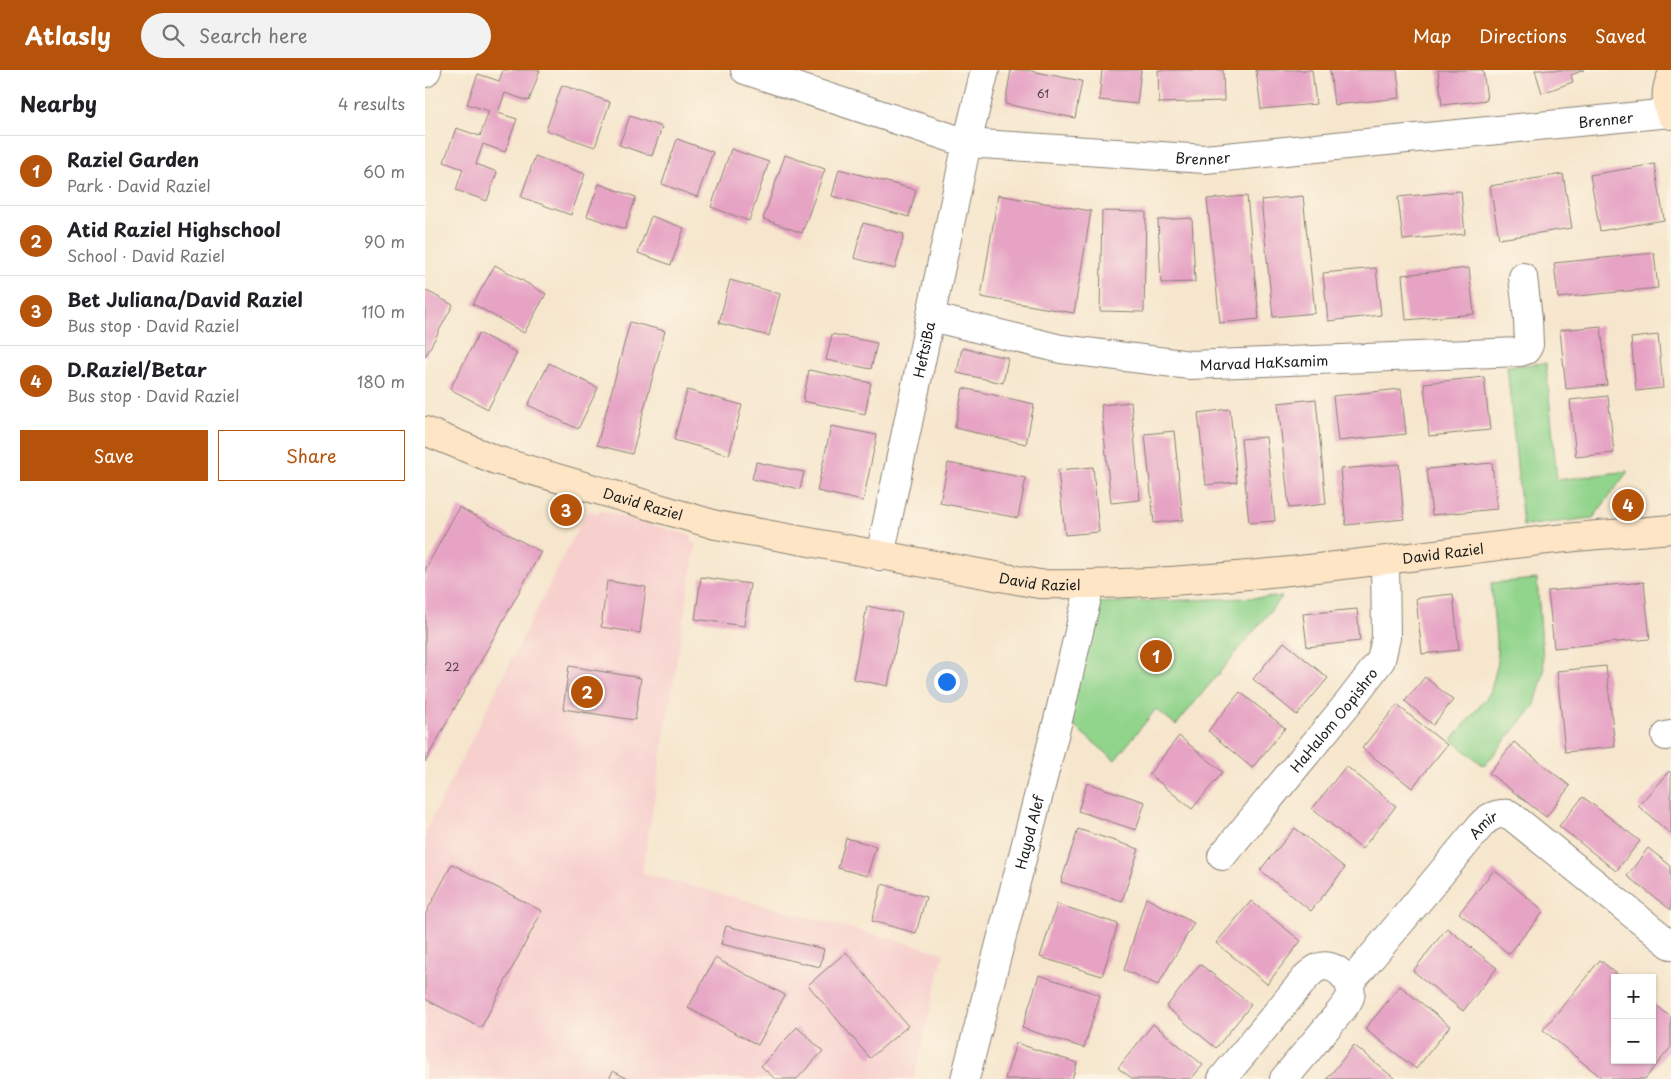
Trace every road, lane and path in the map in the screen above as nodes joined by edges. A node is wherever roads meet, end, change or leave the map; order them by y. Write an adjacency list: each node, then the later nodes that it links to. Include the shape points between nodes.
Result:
1 (745, 70): 5 (street, Brenner)
2 (985, 70): 5 (street, HeftsiBa)
3 (1671, 77): 4 (street, via 1666,89)
4 (1670, 114): 5 (street, Brenner, via 1205,159)
5 (967, 143): 7 (street, HeftsiBa)
6 (1523, 277): 7 (street, Marvad HaKsamim, via 1529,345 1520,352 1191,365 1061,349)
7 (931, 317): 10 (street, HeftsiBa)
8 (425, 431): 10 (street, David Raziel, via 496,460 715,525)
9 (1671, 529): 11 (street, David Raziel, via 1547,540)
10 (881, 556): 12 (street, David Raziel, via 1039,584)
11 (1385, 561): 12 (street, David Raziel, via 1280,573); 13 (street, HaHalom Oopishro, via 1386,638 1381,660)
12 (1090, 585): 16 (street, Hayod Alef, via 1056,730)
13 (1222, 856)
14 (1671, 945): 15 (street, Amir, via 1509,814 1500,813 1481,825 1361,970 1353,977)
15 (1345, 978): 17 (street, via 1328,966 1318,967 1308,975); 18 (street, via 1351,996)
16 (965, 1079)
17 (1222, 1079)
18 (1284, 1079)

